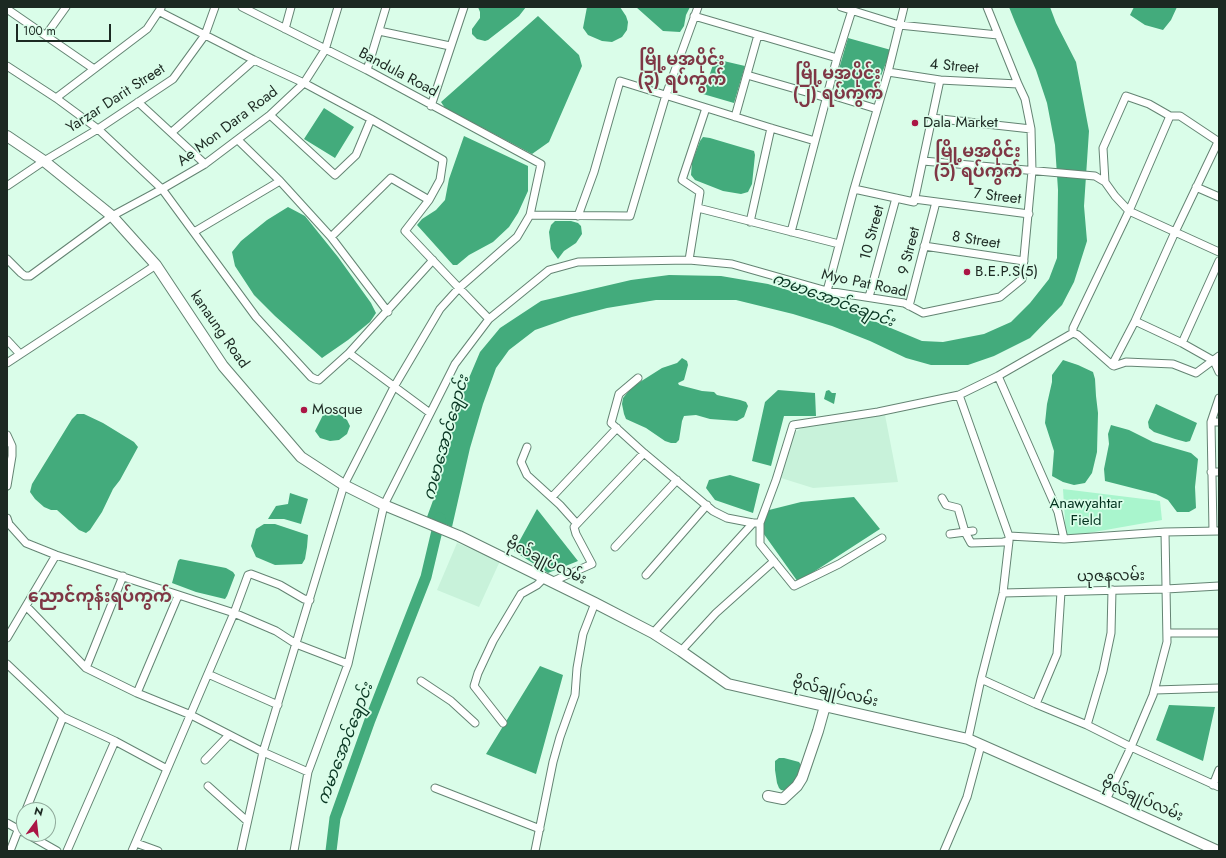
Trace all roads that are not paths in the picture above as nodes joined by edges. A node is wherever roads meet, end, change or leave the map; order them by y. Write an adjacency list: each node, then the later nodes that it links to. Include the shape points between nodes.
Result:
1 (66, 7): 19 (street)
2 (215, 7): 20 (street, Yarzar Darit Street)
3 (242, 7): 17 (street, Bandula Road)
4 (292, 7): 17 (street)
5 (338, 7): 24 (street, Ae Mon Dara Road)
6 (386, 7): 18 (street)
7 (462, 7): 23 (street)
8 (698, 7): 15 (street)
9 (841, 7): 14 (street)
10 (904, 7): 16 (street)
11 (987, 7): 22 (street, Myo Pat Road)
12 (7, 9): 19 (street)
13 (160, 9): 20 (street); 28 (street, via 147,29)
14 (853, 9): 16 (street); 25 (street)
15 (694, 16): 21 (street); 35 (street)
16 (899, 25): 22 (street); 30 (street)
17 (285, 29): 24 (street, Bandula Road)
18 (379, 31): 23 (street); 29 (street)
19 (46, 35): 28 (street)
20 (205, 35): 26 (street); 38 (street, Yarzar Darit Street, via 176,77)
21 (758, 35): 25 (street); 31 (street)
22 (998, 35): 34 (street, Myo Pat Road)
23 (450, 46): 39 (street)
24 (325, 50): 29 (street, Bandula Road); 33 (street, Ae Mon Dara Road)
25 (837, 58): 36 (street)
26 (254, 60): 33 (street); 50 (street)
27 (7, 66): 37 (street)
28 (94, 69): 37 (street)
29 (367, 70): 39 (street, Bandula Road)
30 (888, 72): 32 (street, 4 Street); 41 (street)
31 (747, 75): 36 (street); 44 (street)
32 (940, 80): 34 (street, 4 Street); 45 (street)
33 (304, 83): 42 (street, Ae Mon Dara Road); 46 (street)
34 (1018, 84): 49 (street, Myo Pat Road, via 1025,99)
35 (666, 95): 40 (street); 75 (street, via 630,216); 75 (street, via 620,81 594,172)
36 (827, 96): 41 (street); 53 (street)
37 (56, 98): 48 (street)
38 (138, 102): 48 (street, Yarzar Darit Street); 50 (street)
39 (431, 106): 73 (street, Bandula Road, via 541,164)
40 (706, 108): 44 (street); 70 (street, via 682,180 700,192)
41 (877, 109): 64 (street)
42 (270, 115): 46 (street, via 335,176 356,155); 52 (street, Ae Mon Dara Road)
43 (1170, 116): 54 (street, via 1180,116); 60 (street, via 1149,104 1126,96 1103,148); 71 (street)
44 (735, 117): 47 (street)
45 (932, 118): 49 (street); 56 (street)
46 (371, 119): 67 (street, via 443,160 440,180)
47 (771, 128): 53 (street); 76 (street)
48 (98, 129): 55 (street, Yarzar Darit Street); 63 (street)
49 (1031, 129): 58 (street, Myo Pat Road)
50 (172, 132): 57 (street)
51 (7, 136): 55 (street, kanaung Road)
52 (238, 140): 57 (street, Ae Mon Dara Road); 59 (street)
53 (815, 140): 78 (street)
54 (1219, 142): 62 (street)
55 (44, 161): 61 (street, Yarzar Darit Street); 74 (street, kanaung Road)
56 (923, 161): 58 (street); 68 (street)
57 (205, 164): 63 (street, Ae Mon Dara Road)
58 (1032, 170): 60 (street, via 1095,176); 72 (street, Myo Pat Road)
59 (280, 181): 77 (street); 80 (street)
60 (1105, 182): 71 (street)
61 (7, 186)
62 (1196, 187): 65 (street); 79 (street)
63 (162, 189): 74 (street, Ae Mon Dara Road); 77 (street)
64 (854, 189): 66 (street, 7 Street); 81 (street)
65 (1219, 197)
66 (896, 198): 68 (street, 7 Street); 92 (street, 10 Street)
67 (429, 200): 80 (street, via 391,178); 85 (street, via 405,231)
68 (914, 200): 69 (street, 7 Street)
69 (936, 202): 72 (street, 7 Street); 82 (street, 9 Street)
70 (698, 208): 76 (street); 86 (street)
71 (1129, 211): 79 (street); 97 (street, via 1073,328)
72 (1029, 214): 87 (street, Myo Pat Road)
73 (530, 215): 75 (street); 90 (street, via 517,237)
74 (112, 216): 84 (street, Ae Mon Dara Road, via 30,276 25,276); 89 (street, kanaung Road)
75 (578, 216)
76 (750, 222): 78 (street)
77 (194, 232): 100 (street, via 256,316 311,377 319,380)
78 (791, 232): 81 (street)
79 (1175, 232): 83 (street); 96 (street)
80 (332, 237): 94 (street)
81 (839, 244): 91 (street)
82 (924, 246): 87 (street, 8 Street); 93 (street, 9 Street)
83 (1219, 252)
84 (7, 259)
85 (433, 260): 90 (street); 94 (street)
86 (689, 260): 91 (street, Myo Pat Road, via 732,264); 95 (street, Myo Pat Road, via 578,262 549,270)
87 (1024, 261): 93 (street, Myo Pat Road, via 1022,279 1000,297 923,313)
88 (1219, 261): 99 (street)
89 (156, 265): 101 (street); 121 (street, kanaung Road, via 223,366 300,457)
90 (459, 288): 95 (street); 108 (street, via 440,309)
91 (827, 291): 92 (street, Myo Pat Road)
92 (868, 297): 93 (street, Myo Pat Road)
93 (909, 306)
94 (388, 312): 100 (street)
95 (489, 319): 111 (street, Myo Pat Road, via 455,364)
96 (1136, 321): 99 (street); 104 (street)
97 (1073, 333): 104 (street); 106 (street)
98 (7, 340): 101 (street)
99 (1182, 343): 102 (street)
100 (349, 353): 108 (street)
101 (20, 354): 103 (street)
102 (1217, 358): 104 (street, via 1196,373 1173,364 1126,362); 105 (street)
103 (7, 363)
104 (1112, 365)
105 (1219, 372)
106 (998, 376): 109 (street); 138 (street, via 1058,512)
107 (638, 378): 114 (street, via 619,394 611,423)
108 (394, 387): 111 (street); 121 (street)
109 (959, 395): 129 (street, via 878,412 793,425 776,480); 137 (street)
110 (1219, 398): 112 (street)
111 (430, 412): 125 (street, Myo Pat Road)
112 (1211, 422): 113 (street); 118 (street)
113 (1219, 422)
114 (617, 428): 117 (street); 123 (street)
115 (8, 437): 122 (street, via 12,446 12,456)
116 (527, 447): 123 (street, via 521,462 524,472)
117 (644, 453): 120 (street); 130 (street)
118 (1211, 472): 119 (street); 132 (street)
119 (1219, 472)
120 (677, 480): 126 (street); 139 (street)
121 (344, 485): 125 (street, kanaung Road); 151 (street)
122 (7, 486)
123 (552, 497): 130 (street)
124 (942, 498): 133 (street, via 946,505 958,508)
125 (384, 505): 128 (street, kanaung Road); 162 (street, Myo Pat Road)
126 (707, 506): 129 (street, via 727,518); 142 (street)
127 (7, 518): 140 (street, via 9,524 26,543)
128 (420, 519): 144 (street, ဗိုလ်ချုပ်လမ်း)
129 (757, 523): 141 (street, via 760,544); 155 (street)
130 (577, 524): 144 (street, via 574,527 576,534 592,564)
131 (973, 531): 133 (street)
132 (1216, 531): 134 (street)
133 (965, 532): 135 (street); 137 (street, via 972,543 1003,542)
134 (1166, 532): 138 (street); 146 (street)
135 (950, 534)
136 (882, 538): 141 (street, via 794,586)
137 (1009, 538): 138 (street); 149 (street)
138 (1064, 539)
139 (615, 547)
140 (56, 555): 143 (street); 153 (street)
141 (774, 561): 160 (street, via 716,613)
142 (646, 575)
143 (123, 576): 150 (street); 163 (street)
144 (547, 580): 152 (street, ဗိုလ်ချုပ်လမ်း); 176 (street, via 521,594 478,673 474,686)
145 (1219, 586): 146 (street, ယုဇနလမ်း)
146 (1166, 589): 147 (street, ယုဇနလမ်း); 156 (street)
147 (1112, 590): 148 (street, ယုဇနလမ်း); 177 (street, via 1111,633)
148 (1061, 592): 149 (street, ယုဇနလမ်း); 171 (street, via 1057,654)
149 (1003, 593): 165 (street)
150 (178, 596): 154 (street); 169 (street)
151 (310, 600): 154 (street, via 250,574 245,579); 159 (street)
152 (595, 603): 155 (street, ဗိုလ်ချုပ်လမ်း); 197 (street, via 583,634 575,695 553,762)
153 (26, 606): 158 (street); 163 (street)
154 (234, 613): 159 (street, via 276,631); 164 (street)
155 (653, 633): 160 (street, ဗိုလ်ချုပ်လမ်း)
156 (1167, 633): 157 (street); 168 (street)
157 (1219, 633)
158 (7, 638)
159 (296, 644): 162 (street); 170 (street)
160 (681, 651): 172 (street, ဗိုလ်ချုပ်လမ်း, via 728,684)
161 (7, 664): 174 (street)
162 (348, 664): 187 (street, Myo Pat Road)
163 (86, 668): 169 (street)
164 (208, 674): 170 (street); 173 (street)
165 (981, 679): 171 (street); 179 (street)
166 (421, 681): 175 (street, via 451,700)
167 (1219, 688): 168 (street)
168 (1155, 690): 182 (street)
169 (138, 693): 173 (street)
170 (278, 704): 183 (street)
171 (1036, 704): 177 (street)
172 (825, 706): 179 (street, ဗိုလ်ချုပ်လမ်း); 191 (street, via 802,778 797,786 783,799)
173 (191, 714): 178 (street); 185 (street)
174 (63, 717): 180 (street); 193 (street)
175 (475, 723)
176 (503, 723)
177 (1087, 725): 182 (street)
178 (229, 735): 183 (street); 184 (street)
179 (968, 739): 181 (street, ဗိုလ်ချုပ်လမ်း)
180 (115, 741): 185 (street); 203 (street)
181 (981, 745): 192 (street, ဗိုလ်ချုပ်လမ်း); 209 (street, via 965,804)
182 (1131, 747): 189 (street); 192 (street)
183 (263, 752): 187 (street); 194 (street)
184 (205, 760)
185 (167, 769): 200 (street)
186 (1219, 770): 189 (street)
187 (308, 772): 207 (street, Myo Pat Road)
188 (208, 786): 194 (street)
189 (1216, 786)
190 (435, 788): 197 (street)
191 (768, 796)
192 (1106, 800): 210 (street, ဗိုလ်ချုပ်လမ်း)
193 (29, 802)
194 (247, 821): 206 (street)
195 (7, 823): 196 (street)
196 (16, 828)
197 (540, 829): 208 (street)
198 (16, 840): 201 (street)
199 (41, 842): 202 (street)
200 (136, 843): 204 (street); 205 (street)
201 (10, 851)
202 (57, 851)
203 (67, 851)
204 (132, 851)
205 (158, 851)
206 (241, 851)
207 (294, 851)
208 (535, 851)
209 (944, 851)
210 (1218, 851)

